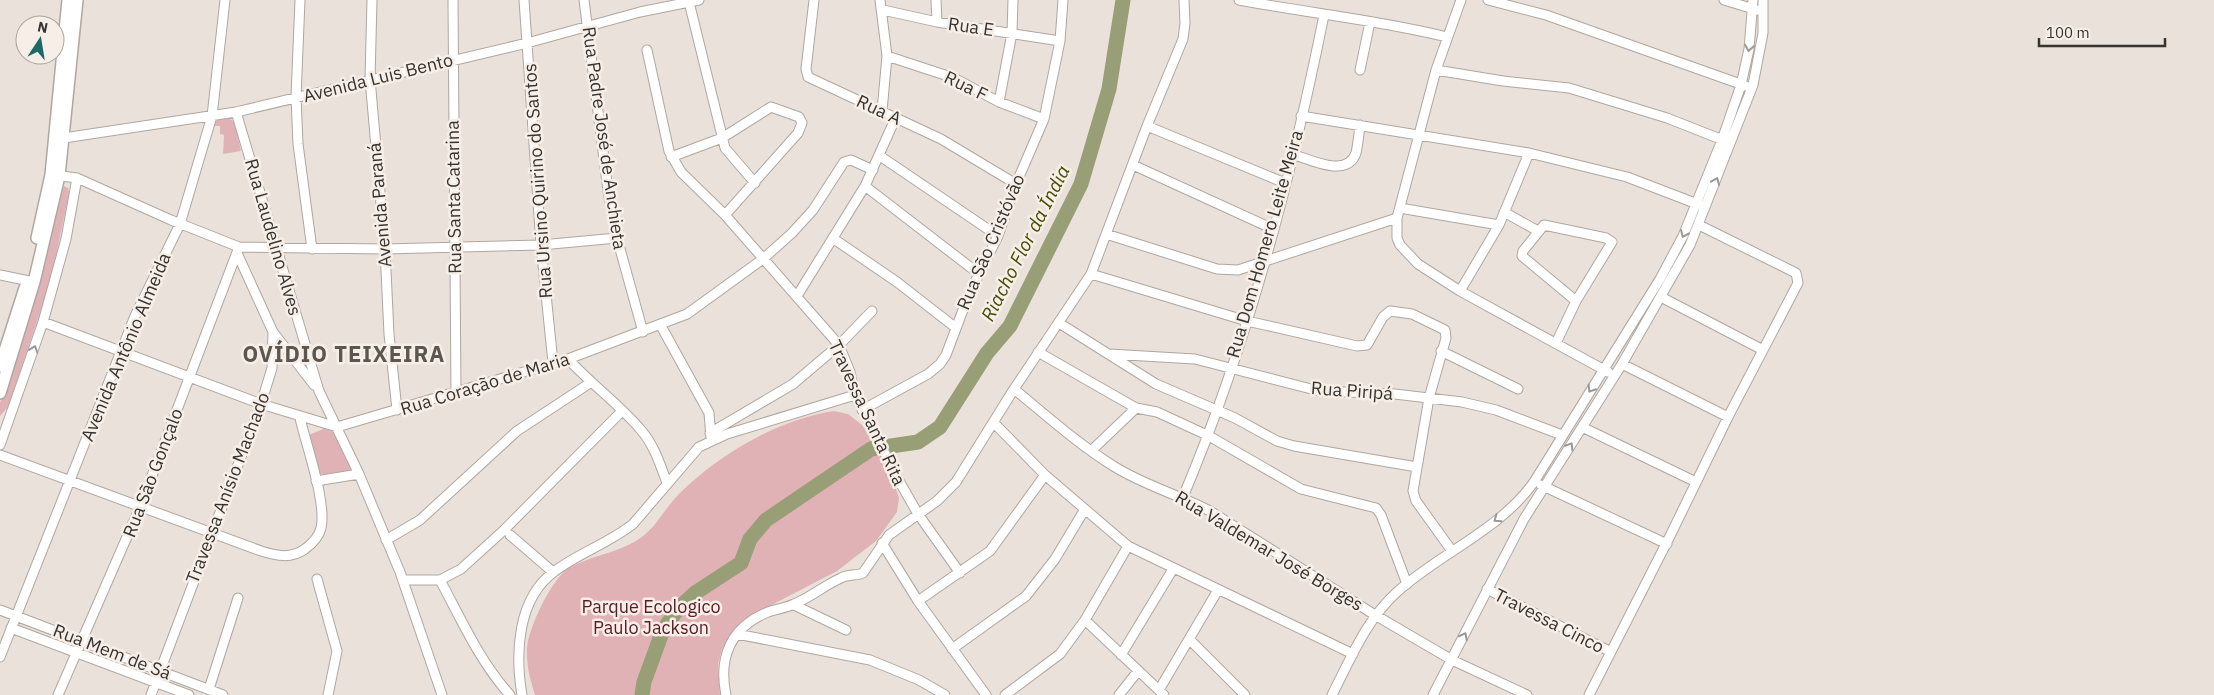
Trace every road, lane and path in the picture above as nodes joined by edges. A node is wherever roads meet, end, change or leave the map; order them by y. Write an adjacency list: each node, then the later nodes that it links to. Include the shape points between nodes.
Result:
1 (68, 0): 43 (main road)
2 (77, 0): 43 (main road)
3 (225, 0): 47 (street, Avenida Antônio Almeida)
4 (300, 0): 42 (street)
5 (372, 0): 39 (street, Avenida Paraná)
6 (453, 0): 36 (street, Rua Santa Catarina)
7 (524, 0): 33 (street, Rua Ursino Quirino do Santos)
8 (584, 0): 29 (street, Rua Padre José de Anchieta)
9 (700, 0): 21 (street, Avenida Luis Bento)
10 (814, 0): 45 (street, Rua A, via 807,75)
11 (880, 0): 24 (street)
12 (936, 0): 27 (street)
13 (1013, 0): 30 (street)
14 (1063, 0): 32 (street, Rua São Cristóvão)
15 (1184, 0): 52 (street, via 1183,39)
16 (1239, 0): 26 (street)
17 (1461, 0): 31 (street)
18 (1490, 0): 40 (street, via 1546,15)
19 (1724, 0): 23 (street)
20 (1763, 0): 25 (street)
21 (690, 2): 22 (street, Avenida Luis Bento); 55 (street)
22 (662, 4): 29 (street, Avenida Luis Bento)
23 (1753, 5): 25 (street); 40 (street, one-way to 40, via 1749,49)
24 (883, 10): 27 (street, Rua E); 35 (street)
25 (1764, 11): 41 (street)
26 (1324, 15): 28 (street); 48 (street, Rua Dom Homero Leite Meira)
27 (937, 22): 30 (street, Rua E)
28 (1370, 22): 31 (street); 37 (street)
29 (588, 25): 33 (street, Avenida Luis Bento); 82 (street, Rua Padre José de Anchieta, via 608,191)
30 (1012, 33): 32 (street, Rua E); 44 (street)
31 (1447, 37): 38 (street)
32 (1060, 40): 50 (street, Rua São Cristóvão)
33 (528, 43): 36 (street, Avenida Luis Bento); 84 (street, Rua Ursino Quirino do Santos)
34 (647, 50): 60 (street, Travessa Santa Rita)
35 (887, 56): 44 (street, Rua F, via 954,78); 45 (street)
36 (453, 60): 39 (street, Avenida Luis Bento); 85 (street, Rua Santa Catarina)
37 (1360, 70)
38 (1436, 70): 53 (street); 56 (street, via 1503,82 1569,88 1667,118)
39 (370, 79): 42 (street, Avenida Luis Bento); 88 (street, Avenida Paraná)
40 (1741, 85): 41 (street); 56 (street)
41 (1752, 88): 56 (street)
42 (296, 97): 46 (street, Avenida Luis Bento); 87 (street, via 302,186)
43 (63, 98): 54 (main road)
44 (999, 102): 50 (street, Rua F)
45 (882, 111): 49 (street, Rua A)
46 (236, 112): 47 (street, Avenida Luis Bento); 86 (street, Rua Laudelino Alves)
47 (212, 116): 54 (street, Avenida Luis Bento); 75 (street, Avenida Antônio Almeida)
48 (1301, 116): 51 (street); 57 (street, Rua Dom Homero Leite Meira)
49 (896, 118): 59 (street); 67 (street, Rua A, via 953,145)
50 (1044, 119): 67 (street, Rua São Cristóvão)
51 (1360, 125): 53 (street); 57 (street, via 1355,155 1341,167)
52 (1146, 126): 61 (street); 66 (street)
53 (1421, 135): 58 (street); 70 (street)
54 (59, 138): 63 (main road)
55 (722, 138): 60 (street); 65 (street, via 725,148); 65 (street, via 771,107 799,117 802,122 798,133)
56 (1727, 141): 69 (street); 71 (street, one-way to 56)
57 (1292, 154): 66 (street, Rua Dom Homero Leite Meira)
58 (1529, 154): 69 (street, via 1627,177); 72 (street)
59 (880, 156): 62 (street); 81 (street)
60 (671, 157): 73 (street, Travessa Santa Rita, via 686,177)
61 (1133, 164): 78 (street); 80 (street)
62 (874, 170): 68 (street); 90 (street, Rua Coração de Maria, via 851,160 844,162 813,210)
63 (55, 175): 64 (street); 95 (main road)
64 (77, 178): 75 (street); 102 (street, via 66,239)
65 (755, 182): 73 (street)
66 (1285, 183): 78 (street, Rua Dom Homero Leite Meira)
67 (1016, 184): 81 (street, Rua São Cristóvão)
68 (865, 186): 83 (street); 92 (street)
69 (1696, 204): 71 (street); 120 (street, one-way to 120, via 1678,247)
70 (1400, 208): 74 (street); 76 (street)
71 (1706, 208): 77 (street)
72 (1504, 212): 76 (street); 79 (street)
73 (725, 215): 90 (street, Travessa Santa Rita)
74 (1397, 218): 91 (street); 96 (street, via 1397,238 1404,251)
75 (180, 224): 89 (street); 111 (street, Avenida Antônio Almeida)
76 (1499, 225): 96 (street)
77 (1699, 225): 98 (street); 110 (street, via 1798,276 1796,288)
78 (1273, 230): 91 (street, Rua Dom Homero Leite Meira)
79 (1538, 231): 99 (street, via 1522,256); 99 (street, via 1543,225 1548,225 1612,242)
80 (1106, 234): 91 (street, via 1217,269 1238,270); 93 (street)
81 (998, 236): 92 (street, Rua São Cristóvão)
82 (617, 238): 84 (street); 107 (street, Rua Padre José de Anchieta)
83 (834, 239): 97 (street); 105 (street)
84 (541, 245): 85 (street); 116 (street, Rua Ursino Quirino do Santos)
85 (455, 247): 88 (street); 128 (street, Rua Santa Catarina)
86 (275, 248): 87 (street); 89 (street); 126 (street, Rua Laudelino Alves)
87 (312, 249): 88 (street)
88 (385, 249): 133 (street, Avenida Paraná, via 389,334)
89 (238, 250): 106 (street, Travessa Anísio Machado); 122 (street, Rua São Gonçalo)
90 (763, 259): 97 (street, Travessa Santa Rita); 104 (street, Rua Coração de Maria, via 698,307)
91 (1264, 262): 101 (street, Rua Dom Homero Leite Meira)
92 (979, 274): 105 (street, Rua São Cristóvão)
93 (1091, 274): 101 (street); 103 (street)
94 (0, 275): 95 (street)
95 (31, 281): 118 (main road); 127 (main road)
96 (1460, 291): 108 (street)
97 (797, 296): 109 (street, Travessa Santa Rita)
98 (1661, 297): 110 (street); 117 (street)
99 (1576, 301): 108 (street)
100 (872, 311): 109 (street)
101 (1247, 321): 112 (street, via 1363,347 1383,316 1390,311 1412,314 1442,329 1446,335); 119 (street, Rua Dom Homero Leite Meira)
102 (43, 322): 111 (street, Rua Coração de Maria); 139 (street, one-way to 102)
103 (1059, 323): 113 (street); 114 (street)
104 (661, 326): 107 (street, Rua Coração de Maria); 145 (street, via 705,406)
105 (956, 328): 134 (street, Rua São Cristóvão, via 946,355 935,369)
106 (273, 332): 126 (street, Rua Laudelino Alves); 131 (street, Travessa Anísio Machado, via 272,368)
107 (643, 332): 115 (street, Rua Coração de Maria)
108 (1556, 343): 120 (street)
109 (839, 345): 129 (street, Travessa Santa Rita, via 850,372); 145 (street, via 793,384)
110 (1762, 350): 137 (street)
111 (120, 351): 122 (street, Rua Coração de Maria); 152 (street, Avenida Antônio Almeida)
112 (1441, 351): 125 (street); 130 (street)
113 (1038, 352): 124 (street); 132 (street)
114 (1109, 354): 119 (street, Rua Piripá, via 1188,357); 135 (street, via 1156,384)
115 (568, 359): 116 (street, Rua Coração de Maria); 123 (street)
116 (553, 363): 128 (street, Rua Coração de Maria)
117 (1622, 364): 121 (street); 137 (street)
118 (0, 366)
119 (1230, 368): 130 (street, Rua Piripá, via 1306,389); 135 (street, Rua Dom Homero Leite Meira)
120 (1603, 370): 121 (street); 143 (street, one-way to 143)
121 (1615, 376): 142 (street)
122 (190, 377): 131 (street, Rua Coração de Maria); 159 (street, Rua São Gonçalo)
123 (590, 383): 136 (street); 165 (street, via 517,431 420,520)
124 (1014, 389): 140 (street); 147 (street, Rua Valdemar José Borges)
125 (1518, 389)
126 (318, 391): 141 (street, Rua Laudelino Alves)
127 (0, 393)
128 (456, 393): 133 (street, Rua Coração de Maria)
129 (854, 395): 134 (street, Travessa Santa Rita); 145 (street)
130 (1428, 398): 143 (street, Rua Piripá, via 1484,406); 149 (street)
131 (261, 404): 138 (street, Rua Coração de Maria); 163 (street, Travessa Anísio Machado)
132 (1136, 408): 144 (street, via 1157,412); 147 (street)
133 (398, 410): 141 (street, Rua Coração de Maria)
134 (862, 410): 162 (street, Travessa Santa Rita)
135 (1216, 410): 144 (street, Rua Dom Homero Leite Meira); 149 (street, via 1285,444)
136 (622, 411): 156 (street, via 642,431); 175 (street, via 490,543 455,574)
137 (1728, 417): 155 (street)
138 (300, 418): 141 (street, Rua Coração de Maria); 153 (street)
139 (4, 421): 146 (street)
140 (994, 422): 151 (street); 162 (street, via 956,482)
141 (337, 427): 150 (street, Rua Laudelino Alves)
142 (1582, 427): 155 (street); 157 (street, one-way to 142)
143 (1562, 435): 154 (street)
144 (1209, 436): 158 (street, Rua Dom Homero Leite Meira); 176 (street, via 1301,489 1376,508)
145 (711, 437): 156 (street, via 690,455)
146 (0, 445)
147 (1091, 451): 158 (street, Rua Valdemar José Borges, via 1117,468)
148 (0, 455): 152 (street)
149 (1417, 468): 169 (street, via 1414,496)
150 (359, 474): 153 (street); 165 (street, Rua Laudelino Alves)
151 (1045, 475): 161 (street); 172 (street, via 990,551)
152 (70, 480): 159 (street); 183 (street, Avenida Antônio Almeida)
153 (316, 481): 163 (street, via 322,506 321,528 312,544 294,555 261,551)
154 (1534, 482): 157 (street); 160 (street)
155 (1696, 482): 167 (street)
156 (667, 483): 171 (street, via 634,524)
157 (1544, 487): 160 (street); 167 (street); 177 (street)
158 (1183, 497): 184 (street, Rua Valdemar José Borges)
159 (140, 507): 163 (street); 189 (street, Rua São Gonçalo)
160 (1513, 508): 169 (street, one-way to 169)
161 (1085, 509): 168 (street); 191 (street, via 1055,559 1026,596)
162 (918, 514): 166 (street); 172 (street, Travessa Santa Rita)
163 (213, 533): 198 (street, Travessa Anísio Machado)
164 (510, 534): 171 (street)
165 (386, 540): 174 (street, Rua Laudelino Alves)
166 (882, 543): 180 (street); 181 (street, via 863,573 841,578)
167 (1666, 544): 193 (street)
168 (1128, 546): 170 (street); 185 (street)
169 (1452, 551): 176 (street)
170 (1172, 569): 178 (street); 195 (street)
171 (553, 572): 210 (street, via 531,601 522,623 518,667)
172 (960, 573): 180 (street)
173 (317, 579): 207 (street, via 337,651)
174 (404, 580): 175 (street); 208 (street, Rua Laudelino Alves)
175 (440, 580): 209 (street, via 471,638)
176 (1407, 584): 184 (street)
177 (1488, 589): 193 (street, Travessa Cinco); 197 (street, one-way to 177)
178 (1218, 590): 190 (street); 194 (street)
179 (238, 598): 201 (street)
180 (918, 601): 191 (street)
181 (794, 604): 187 (street); 188 (street, via 767,612)
182 (0, 610): 183 (street, Rua Mem de Sá)
183 (16, 615): 186 (street, Avenida Antônio Almeida); 189 (street, Rua Mem de Sá)
184 (1375, 615): 194 (street); 197 (street, Rua Valdemar José Borges)
185 (1085, 620): 195 (street); 214 (street, via 1051,663)
186 (11, 628): 192 (street, Rua Mem de Sá); 196 (street, Avenida Antônio Almeida)
187 (846, 630)
188 (738, 634): 211 (street, via 723,663); 212 (street, via 870,660 919,680)
189 (81, 640): 192 (street, Rua São Gonçalo); 198 (street, Rua Mem de Sá)
190 (1190, 640): 202 (street); 216 (street)
191 (952, 649): 213 (street)
192 (76, 651): 200 (street, Rua Mem de Sá); 203 (street, Rua São Gonçalo)
193 (1611, 652): 220 (street)
194 (1353, 654): 217 (street)
195 (1121, 655): 199 (street)
196 (0, 657)
197 (1452, 660): 218 (street); 219 (street, Rua Valdemar José Borges)
198 (158, 670): 200 (street, Travessa Anísio Machado); 201 (street, Rua Mem de Sá)
199 (1138, 671): 202 (street); 215 (street)
200 (154, 681): 204 (street, Travessa Anísio Machado); 205 (street, Rua Mem de Sá)
201 (209, 690): 206 (street, Rua Mem de Sá)
202 (1162, 693)
203 (58, 695)
204 (150, 695)
205 (189, 695)
206 (223, 695)
207 (328, 695)
208 (442, 695)
209 (510, 695)
210 (522, 695)
211 (726, 695)
212 (945, 695)
213 (986, 695)
214 (1005, 695)
215 (1119, 695)
216 (1245, 695)
217 (1332, 695)
218 (1434, 695)
219 (1527, 695)
220 (1589, 695)

